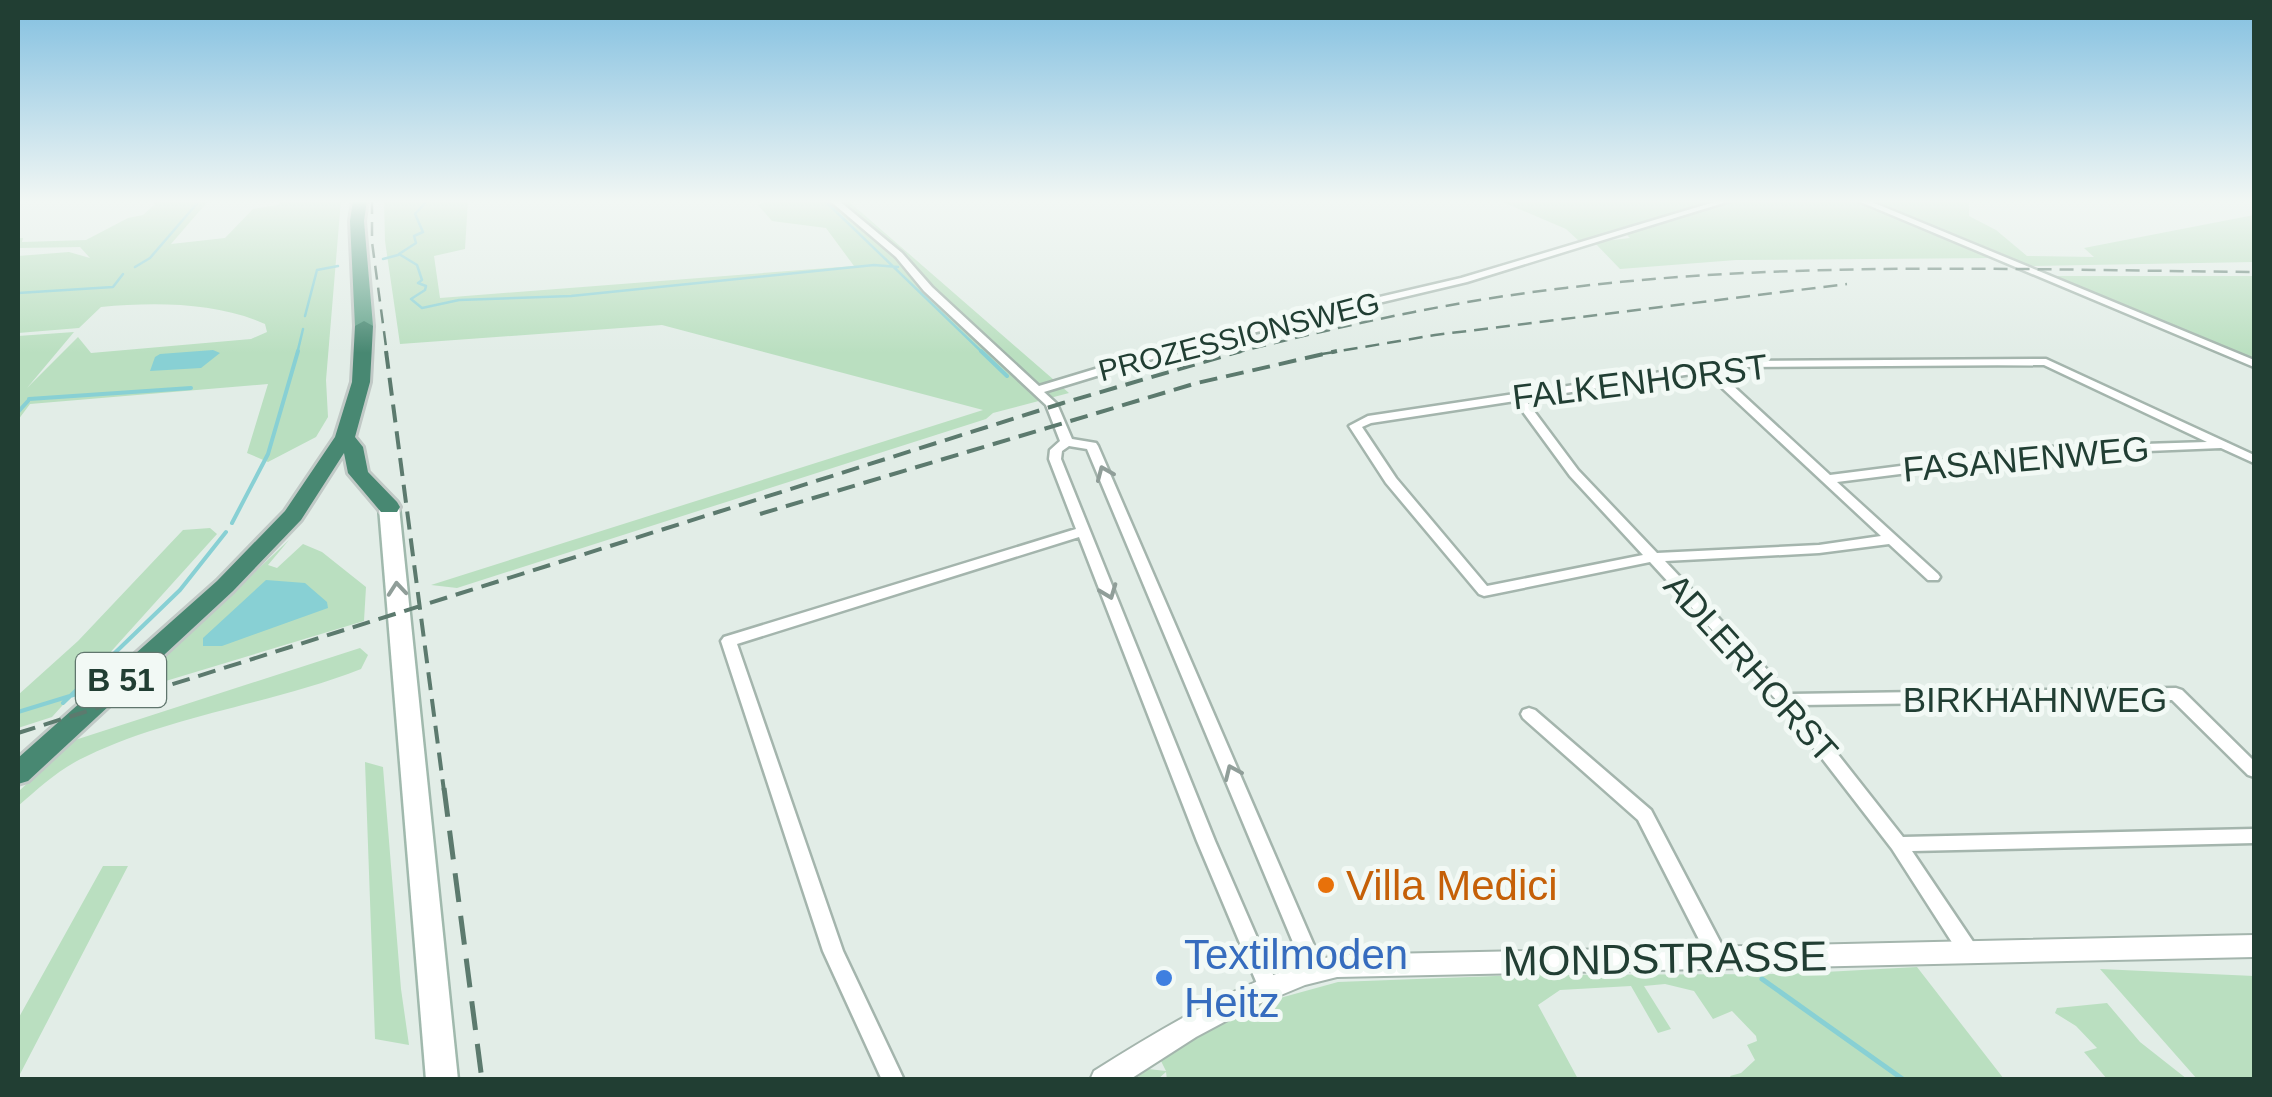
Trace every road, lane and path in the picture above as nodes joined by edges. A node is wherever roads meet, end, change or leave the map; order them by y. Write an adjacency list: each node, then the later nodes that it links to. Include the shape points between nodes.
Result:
1 (359, 251): 5 (main road, B 51)
2 (896, 251): 8 (street)
3 (1559, 251): 8 (street, PROZESSIONSWEG, via 1182,346)
4 (1983, 251): 6 (street)
5 (364, 326): 10 (highway, B 51, via 361,382)
6 (2254, 364)
7 (1706, 367): 9 (street, FALKENHORST); 12 (street, FALKENHORST, via 2046,362); 14 (street)
8 (1038, 390): 11 (street)
9 (1518, 396): 18 (street, ADLERHORST, via 1574,473); 18 (street, FALKENHORST, via 1356,424 1356,430 1484,591)
10 (346, 437): 15 (highway, via 358,473); 23 (highway, B 51, via 288,522)
11 (1067, 442): 16 (street, via 1054,458); 29 (street, one-way to 11, via 1092,446)
12 (2225, 445): 13 (street); 14 (street, FASANENWEG, via 2049,451)
13 (2254, 459)
14 (1827, 479): 17 (street)
15 (389, 506): 31 (main road, one-way to 15)
16 (1085, 531): 30 (street, one-way to 30); 32 (street, via 730,641 833,951)
17 (1892, 539): 18 (street); 19 (street)
18 (1651, 558): 20 (street, ADLERHORST)
19 (1934, 577)
20 (1786, 700): 22 (street, BIRKHAHNWEG, via 2176,694); 25 (street, ADLERHORST)
21 (1529, 714): 28 (street, via 1645,815)
22 (2254, 772)
23 (18, 774)
24 (2254, 836): 25 (street)
25 (1898, 844): 27 (street, ADLERHORST)
26 (2254, 946): 27 (street, MONDSTRASSE)
27 (1969, 952): 28 (street, MONDSTRASSE)
28 (1718, 956): 29 (street, MONDSTRASSE, via 1363,964)
29 (1316, 971): 30 (street, MONDSTRASSE)
30 (1268, 986): 33 (street, MONDSTRASSE)
31 (442, 1080)
32 (893, 1080)
33 (1104, 1080)

